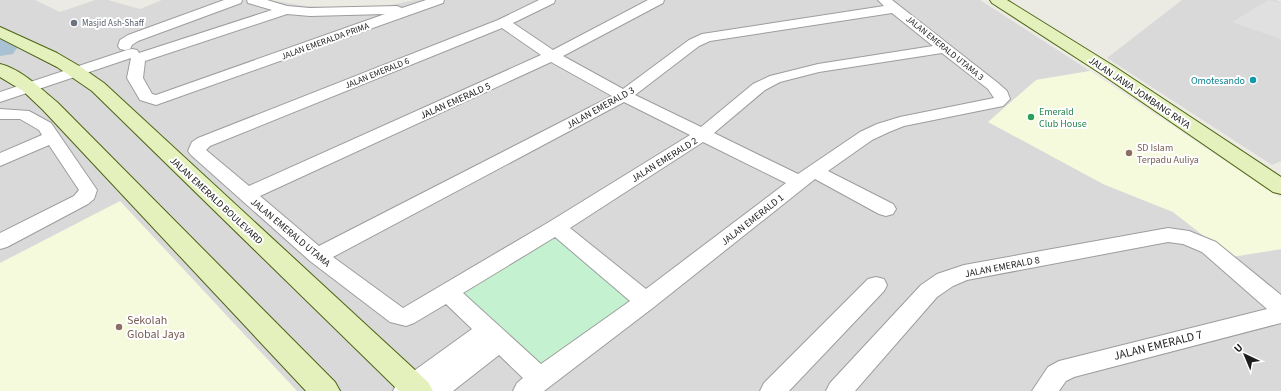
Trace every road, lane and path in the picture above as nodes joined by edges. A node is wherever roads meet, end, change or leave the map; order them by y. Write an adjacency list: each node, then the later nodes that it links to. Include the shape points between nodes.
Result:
1 (236, 0): 13 (street, via 133,38 125,43)
2 (253, 0): 9 (street, JALAN EMERALDA PRIMA)
3 (438, 0): 8 (street)
4 (549, 0): 10 (street, JALAN EMERALD 6)
5 (658, 0): 14 (street, JALAN EMERALD 5)
6 (997, 0): 28 (main road, JALAN JAWA JOMBANG RAYA, via 1106,69)
7 (890, 4): 12 (street, JALAN EMERALD UTAMA 3); 19 (street, JALAN EMERALD 3, via 707,37 694,43)
8 (418, 8): 9 (street, JALAN EMERALDA PRIMA, via 323,12); 13 (street, JALAN EMERALDA PRIMA, via 156,100 146,97 135,79)
9 (286, 10): 13 (street, JALAN EMERALDA PRIMA)
10 (503, 23): 14 (street); 25 (street, JALAN EMERALD 6)
11 (0, 32): 15 (main road, JALAN EMERALD BOULEVARD)
12 (945, 48): 21 (street, JALAN EMERALD UTAMA 3, via 993,86 1001,94); 23 (street, JALAN EMERALD 2, via 818,68 775,79 759,87)
13 (132, 52): 15 (street)
14 (552, 56): 19 (street); 29 (street, JALAN EMERALD 5)
15 (72, 67): 17 (street); 42 (main road, JALAN EMERALD BOULEVARD, via 98,87)
16 (0, 69): 17 (main road)
17 (24, 84): 18 (street); 20 (street); 43 (main road, via 50,106)
18 (0, 87)
19 (624, 96): 23 (street); 33 (street, JALAN EMERALD 3)
20 (0, 97)
21 (1002, 99): 27 (street, JALAN EMERALD 1, via 997,103 900,122 883,128 859,140)
22 (0, 114): 24 (street, via 24,114 45,127)
23 (703, 134): 27 (street); 31 (street, JALAN EMERALD 2)
24 (52, 137): 26 (street); 32 (street, via 86,185 87,195)
25 (204, 142): 29 (street, JALAN EMERALD UTAMA, via 198,146 198,151)
26 (0, 160)
27 (807, 176): 30 (street); 36 (street, JALAN EMERALD 1)
28 (1281, 187)
29 (248, 194): 33 (street, JALAN EMERALD UTAMA)
30 (886, 209)
31 (556, 227): 35 (street, JALAN EMERALD 2); 36 (street)
32 (0, 242)
33 (317, 256): 39 (street, JALAN EMERALD UTAMA)
34 (876, 285): 44 (street)
35 (448, 293): 39 (street, JALAN EMERALD 2, via 406,317); 40 (street)
36 (646, 300): 41 (street, JALAN EMERALD 1)
37 (1281, 308): 45 (street, JALAN EMERALD 8, via 1209,247 1181,235 1168,235 945,280 929,291)
38 (1281, 314): 46 (street, JALAN EMERALD 7, via 1068,368 1057,374)
39 (398, 316)
40 (494, 336): 41 (street); 42 (street)
41 (533, 385)
42 (418, 390)
43 (325, 391)
44 (773, 391)
45 (839, 391)
46 (1045, 391)

